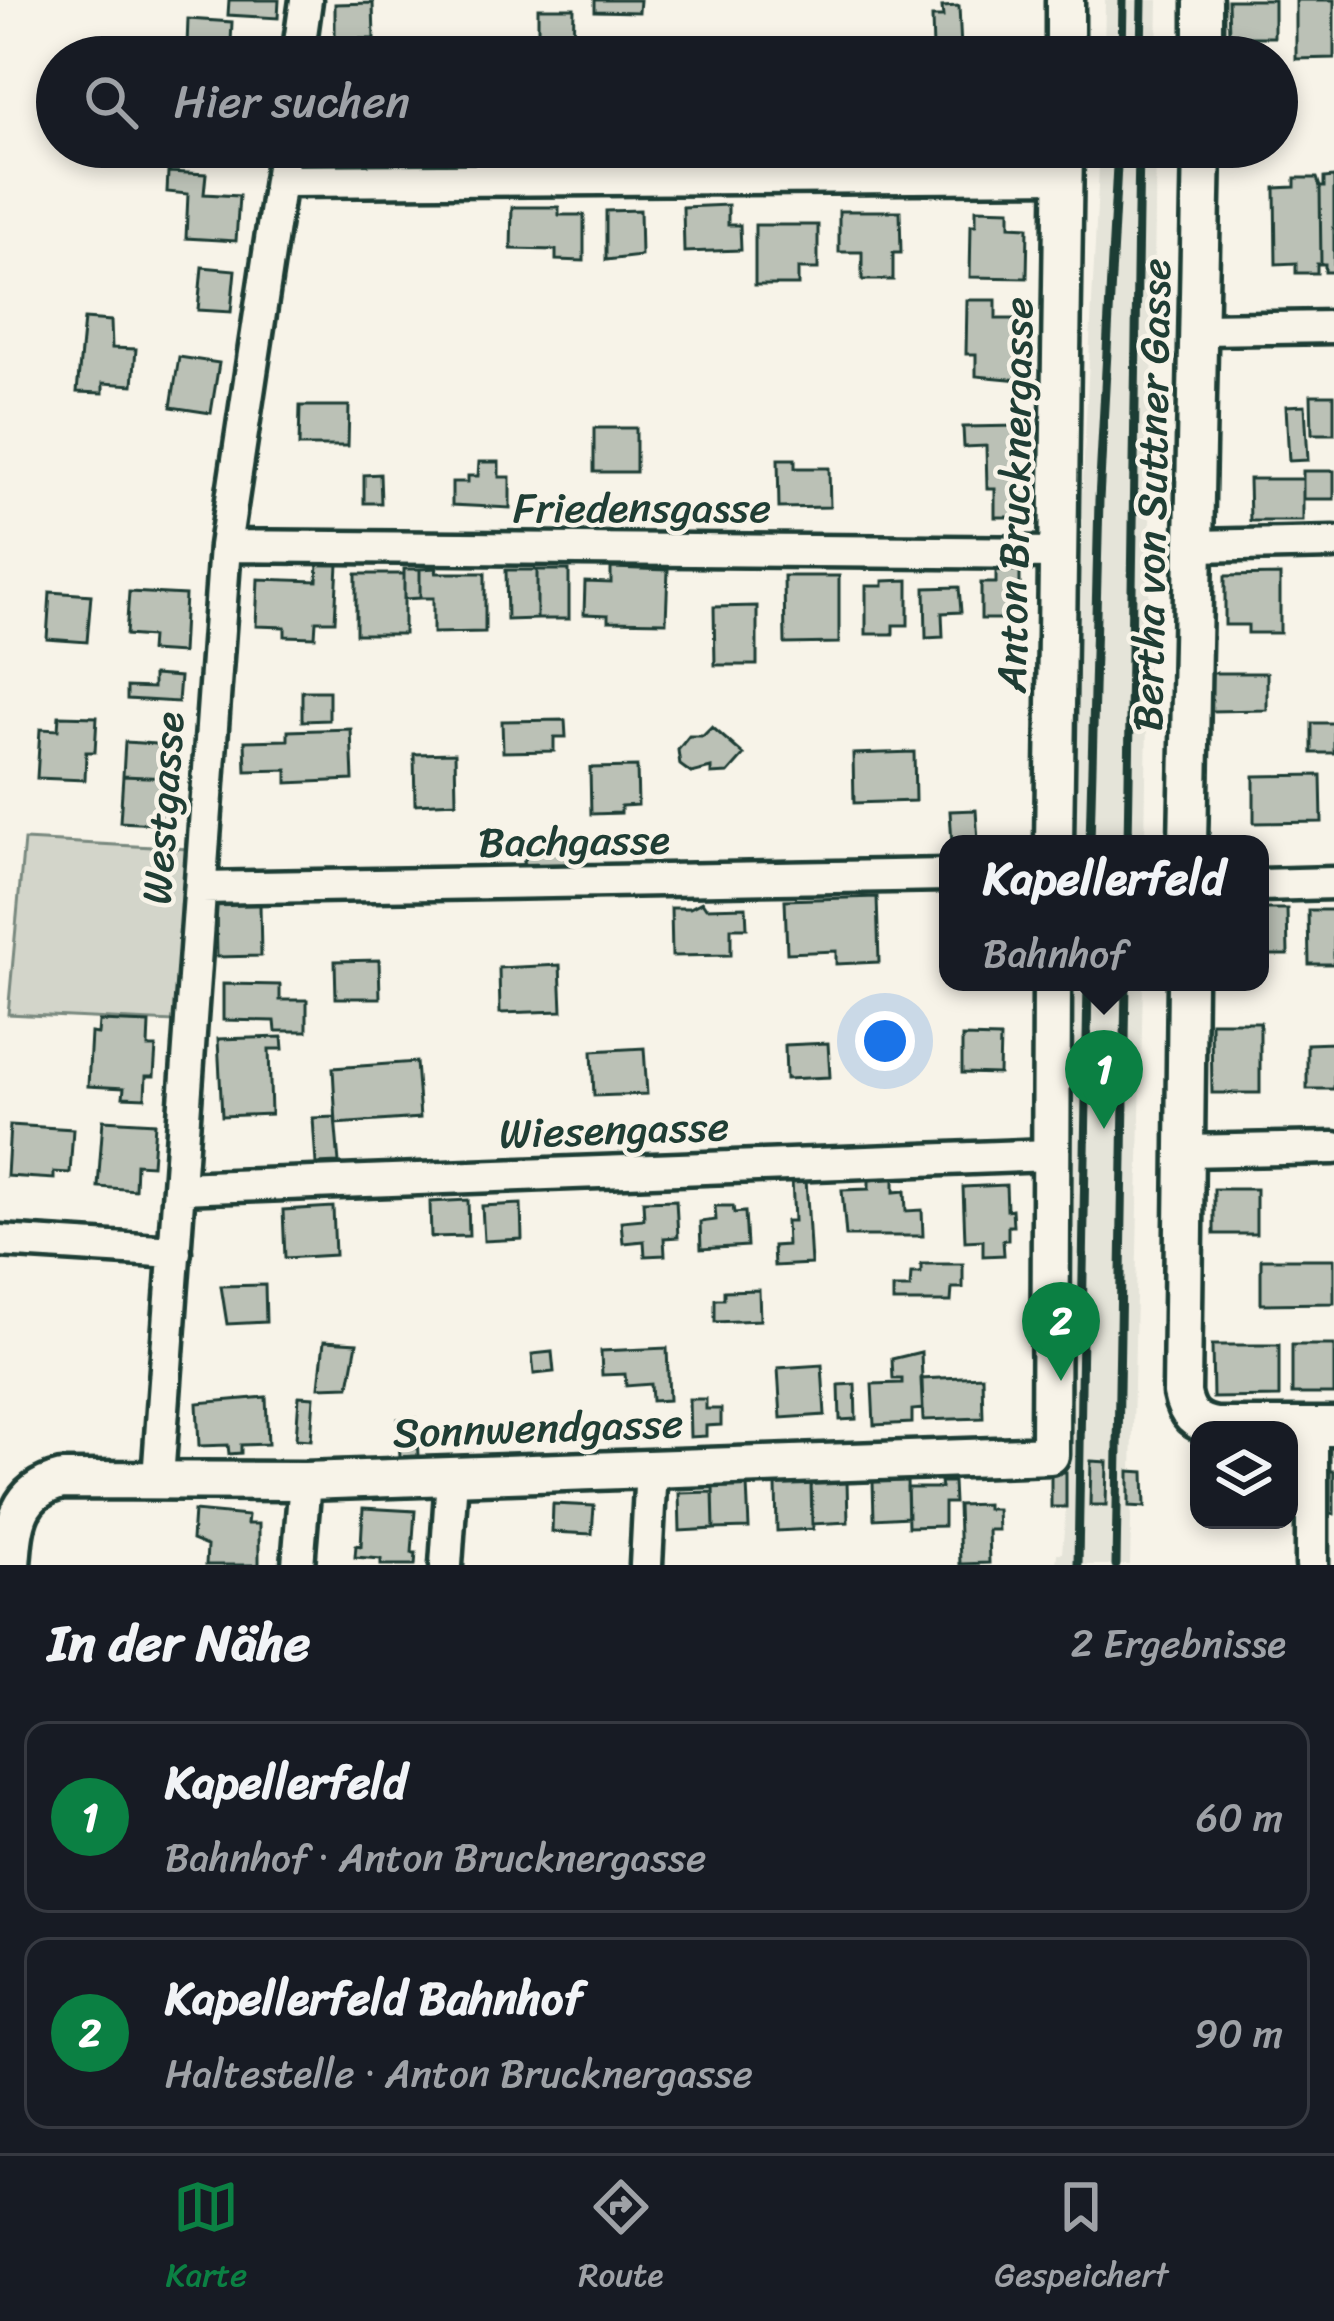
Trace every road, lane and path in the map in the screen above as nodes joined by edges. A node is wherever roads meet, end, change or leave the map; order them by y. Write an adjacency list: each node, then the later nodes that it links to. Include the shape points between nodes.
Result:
1 (306, 0): 4 (street)
2 (1065, 0): 5 (street)
3 (1203, 0): 6 (street)
4 (301, 36)
5 (1065, 36)
6 (1203, 36)
7 (282, 168): 11 (street, Westgasse)
8 (790, 168): 11 (street)
9 (1064, 168): 17 (street, Anton Brucknergasse)
10 (1202, 168): 13 (street, Bertha von Suttner Gasse)
11 (280, 181): 15 (street, Westgasse)
12 (1334, 327): 13 (street)
13 (1201, 329): 16 (street, Bertha von Suttner Gasse)
14 (1334, 543): 16 (street)
15 (225, 546): 17 (street, Friedensgasse); 23 (street, Westgasse)
16 (1196, 546): 19 (street, Bertha von Suttner Gasse)
17 (1058, 553): 18 (street, Anton Brucknergasse)
18 (1054, 835)
19 (1188, 835)
20 (939, 875): 23 (street, Bachgasse)
21 (1334, 883): 22 (street)
22 (1269, 885)
23 (202, 888): 29 (street, Westgasse)
24 (1052, 991): 28 (street)
25 (1186, 991): 27 (street)
26 (1334, 1148): 27 (street)
27 (1185, 1151): 32 (street, via 1182,1394 1190,1416 1216,1427)
28 (1051, 1155): 29 (street, Wiesengasse); 33 (street, Sonnwendgasse, via 1050,1455)
29 (180, 1188): 31 (street, Westgasse)
30 (0, 1241): 31 (street)
31 (175, 1252): 35 (street, Westgasse)
32 (1323, 1427): 41 (street)
33 (651, 1467): 34 (street, Sonnwendgasse); 40 (street)
34 (452, 1477): 36 (street, Sonnwendgasse); 39 (street)
35 (158, 1479): 36 (street, Sonnwendgasse); 37 (street, Sonnwendgasse, via 62,1480 32,1492 14,1522)
36 (305, 1481): 38 (street)
37 (11, 1565)
38 (298, 1565)
39 (446, 1565)
40 (646, 1565)
41 (1312, 1565)

